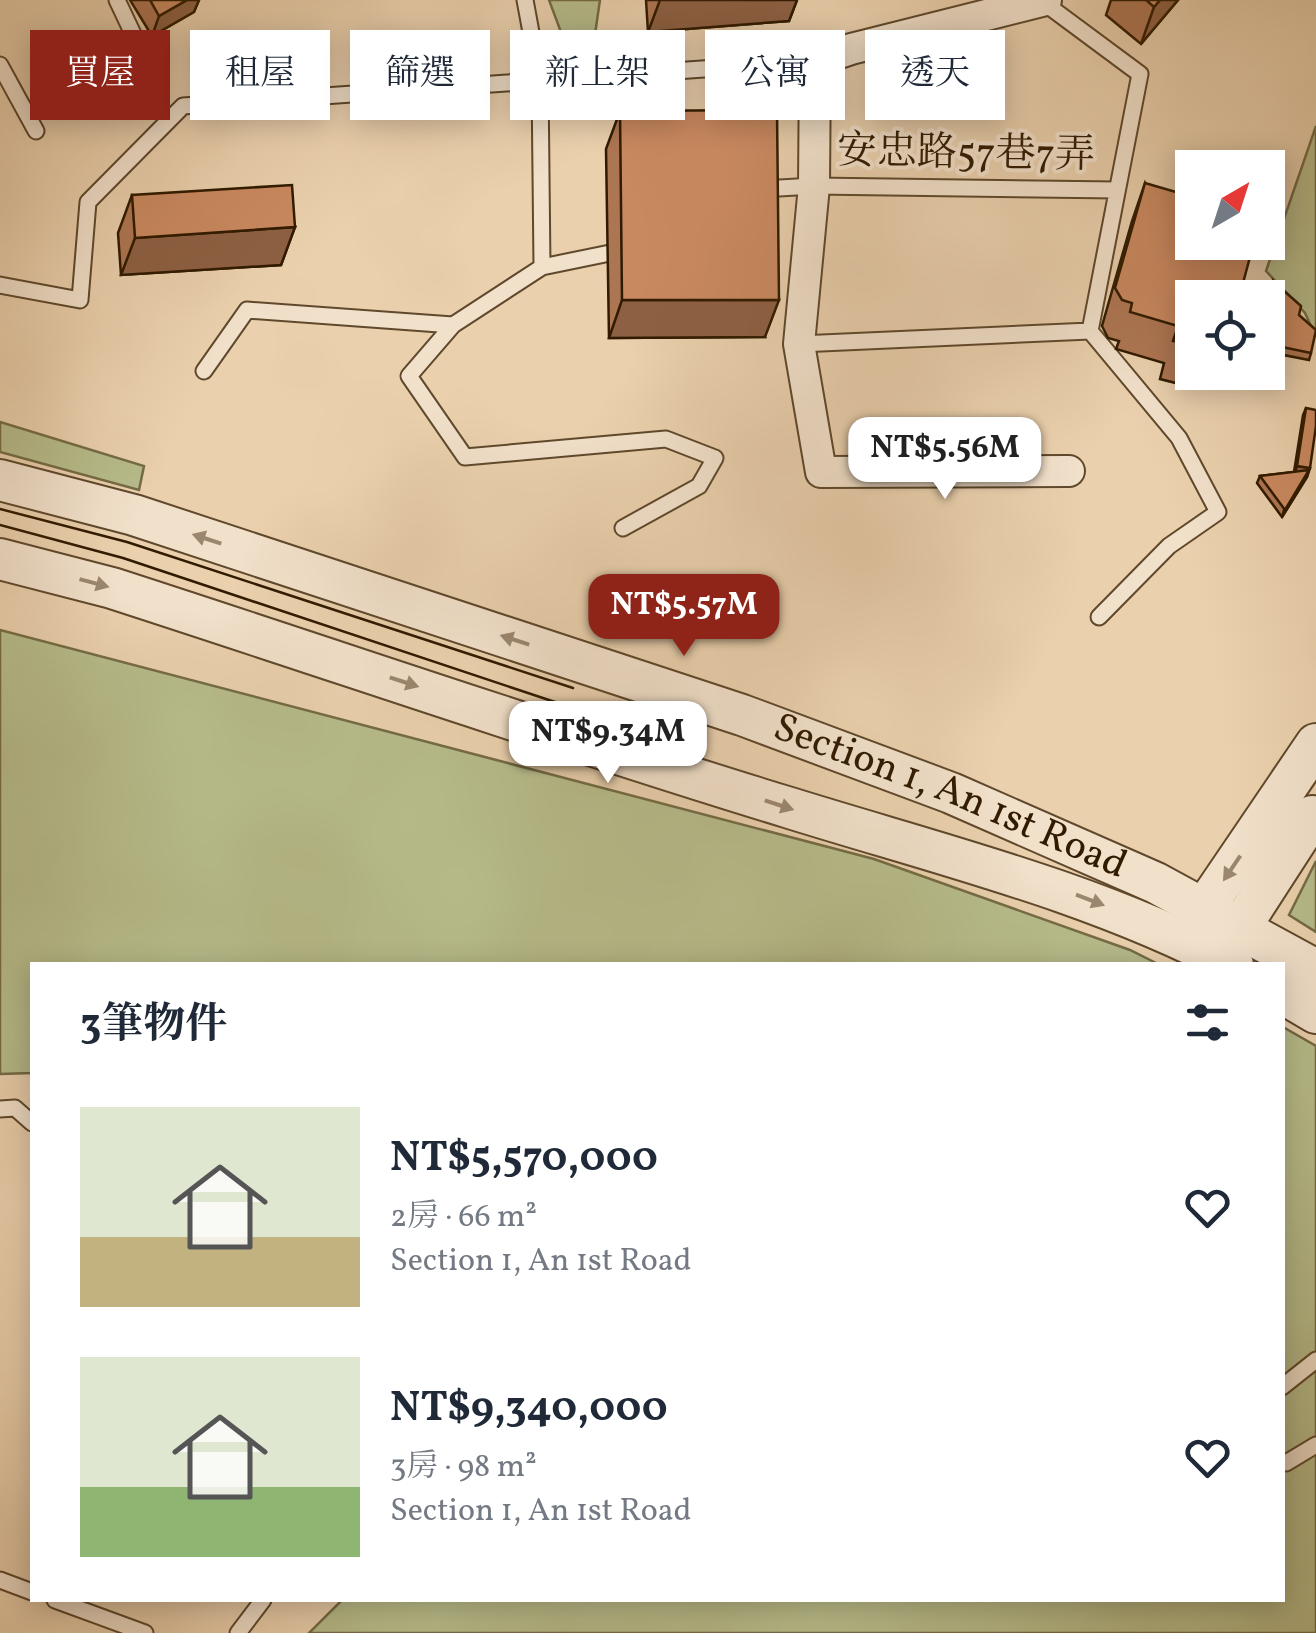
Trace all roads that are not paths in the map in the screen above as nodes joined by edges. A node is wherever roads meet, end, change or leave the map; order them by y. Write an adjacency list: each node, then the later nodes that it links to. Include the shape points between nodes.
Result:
1 (117, 0): 4 (lane)
2 (525, 0): 5 (lane)
3 (1045, 1): 6 (street); 14 (lane, via 1140,74)
4 (131, 30)
5 (531, 30)
6 (845, 51)
7 (0, 65): 11 (lane)
8 (510, 83): 17 (lane, via 182,106 88,202 80,300)
9 (540, 120): 16 (lane)
10 (815, 120): 12 (street)
11 (36, 131)
12 (814, 186): 13 (lane, 安忠路57巷7弄); 14 (lane, 安忠路57巷7弄); 20 (street)
13 (745, 190)
14 (1117, 190): 19 (lane)
15 (643, 233): 16 (lane, via 610,254)
16 (542, 267): 18 (lane)
17 (0, 285)
18 (453, 326): 21 (lane, via 247,310); 24 (lane, via 409,376 465,457 666,438 716,458 698,486)
19 (1090, 331): 20 (lane); 26 (lane, via 1178,438 1218,512 1169,546)
20 (799, 344): 22 (street, via 821,472)
21 (204, 371)
22 (1069, 471)
23 (0, 480): 29 (street, Section 1, An 1st Road, one-way to 23, via 1156,884 951,793 742,715 153,521)
24 (623, 528)
25 (0, 558): 29 (street, Section 1, An 1st Road, one-way to 29, via 112,588 790,808)
26 (1099, 618)
27 (1316, 744): 29 (street, one-way to 29)
28 (1312, 816): 30 (street)
29 (1194, 925): 30 (street, Section 1, An 1st Road)
30 (1231, 950): 31 (street, Section 1, An 1st Road)
31 (1282, 962)
32 (1285, 963): 33 (street, Section 1, An 1st Road)
33 (1316, 970)
34 (1285, 994): 35 (street)
35 (1316, 1013)
36 (0, 1109): 37 (lane, via 15,1108)
37 (30, 1121)
38 (1316, 1360): 39 (lane)
39 (1285, 1385)
40 (1316, 1446): 41 (lane)
41 (1285, 1462)
42 (0, 1580): 43 (lane)
43 (30, 1591)
44 (60, 1602): 46 (lane)
45 (261, 1602): 47 (lane)
46 (145, 1633)
47 (238, 1633)

